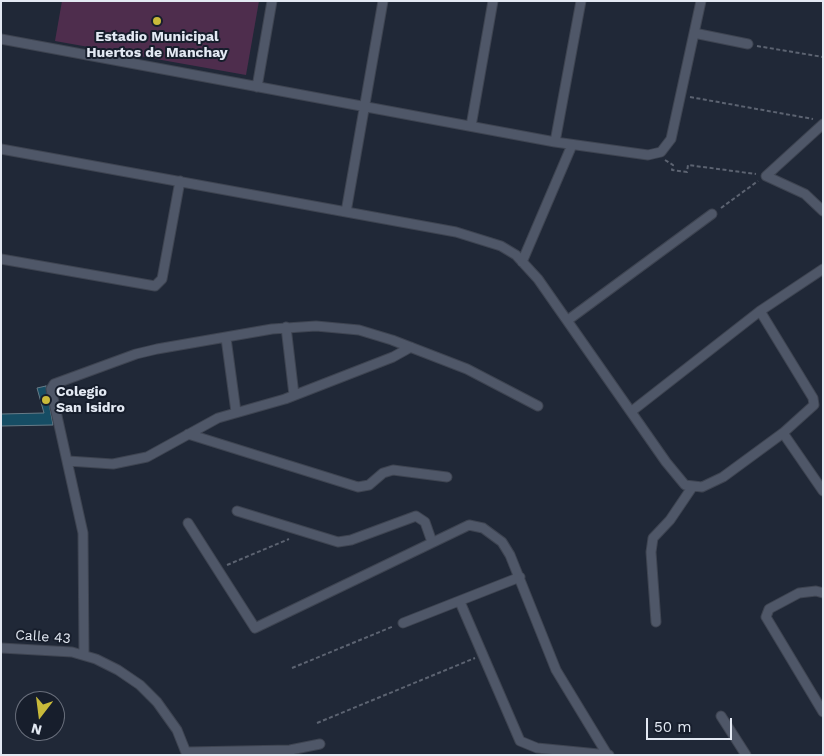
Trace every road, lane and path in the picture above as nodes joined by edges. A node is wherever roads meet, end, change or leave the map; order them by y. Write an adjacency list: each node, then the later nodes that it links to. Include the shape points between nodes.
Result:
1 (272, 1): 10 (street)
2 (383, 1): 12 (street)
3 (493, 1): 15 (street)
4 (581, 1): 16 (street)
5 (701, 1): 6 (street)
6 (694, 33): 8 (street); 17 (street, via 671,139 664,150 642,156)
7 (1, 39): 10 (street)
8 (750, 44): 9 (path)
9 (823, 57)
10 (257, 87): 12 (street)
11 (688, 97): 13 (path)
12 (364, 107): 15 (street); 23 (street)
13 (814, 119)
14 (823, 124): 20 (street)
15 (471, 126): 16 (street)
16 (555, 142): 17 (street)
17 (572, 145): 26 (street)
18 (1, 149): 21 (street)
19 (667, 163): 20 (path, via 673,165 672,170 686,172 688,165)
20 (766, 176): 22 (street, via 805,194); 24 (path)
21 (180, 181): 23 (street); 25 (street, via 162,278 155,286)
22 (823, 211)
23 (346, 212): 26 (street, via 483,238 508,250)
24 (712, 214): 29 (street)
25 (1, 259)
26 (522, 262): 29 (street)
27 (823, 270): 28 (street)
28 (760, 311): 35 (street); 37 (street, via 814,401 813,407)
29 (568, 320): 35 (street)
30 (286, 327): 31 (street); 32 (street, via 344,328); 33 (street)
31 (226, 338): 36 (street); 39 (street, via 136,354 54,384 51,389)
32 (411, 347): 33 (street); 34 (street, via 491,380)
33 (294, 395): 36 (street)
34 (538, 406)
35 (632, 411): 41 (street, via 666,462 685,485)
36 (236, 412): 38 (street, via 208,422)
37 (782, 433): 41 (street, via 723,477 702,487); 42 (street)
38 (188, 434): 39 (street, via 168,448 137,460 113,464); 40 (street, via 358,486 369,486 383,473 393,470)
39 (68, 460): 54 (street, via 83,533)
40 (448, 476)
41 (693, 486): 51 (street, via 654,538 651,552)
42 (823, 491)
43 (237, 511): 46 (street, via 338,542 416,516 425,522)
44 (188, 523): 46 (street, via 255,628)
45 (291, 538): 47 (path)
46 (432, 542): 48 (street, via 469,525 483,528 502,542)
47 (223, 567)
48 (520, 577): 50 (street); 62 (street, via 556,670)
49 (823, 593): 57 (street, via 799,594 769,610 766,617)
50 (460, 602): 52 (street); 62 (street, via 520,741 538,748)
51 (656, 622)
52 (403, 623): 56 (path)
53 (1, 648): 54 (street, Calle 43, via 59,650)
54 (84, 655): 61 (street, Calle 43, via 118,670 149,693 171,720)
55 (470, 660): 59 (path)
56 (292, 668)
57 (823, 712)
58 (721, 716): 63 (street)
59 (318, 723)
60 (320, 744): 61 (street, via 290,750)
61 (187, 754)
62 (608, 755)
63 (746, 755)

